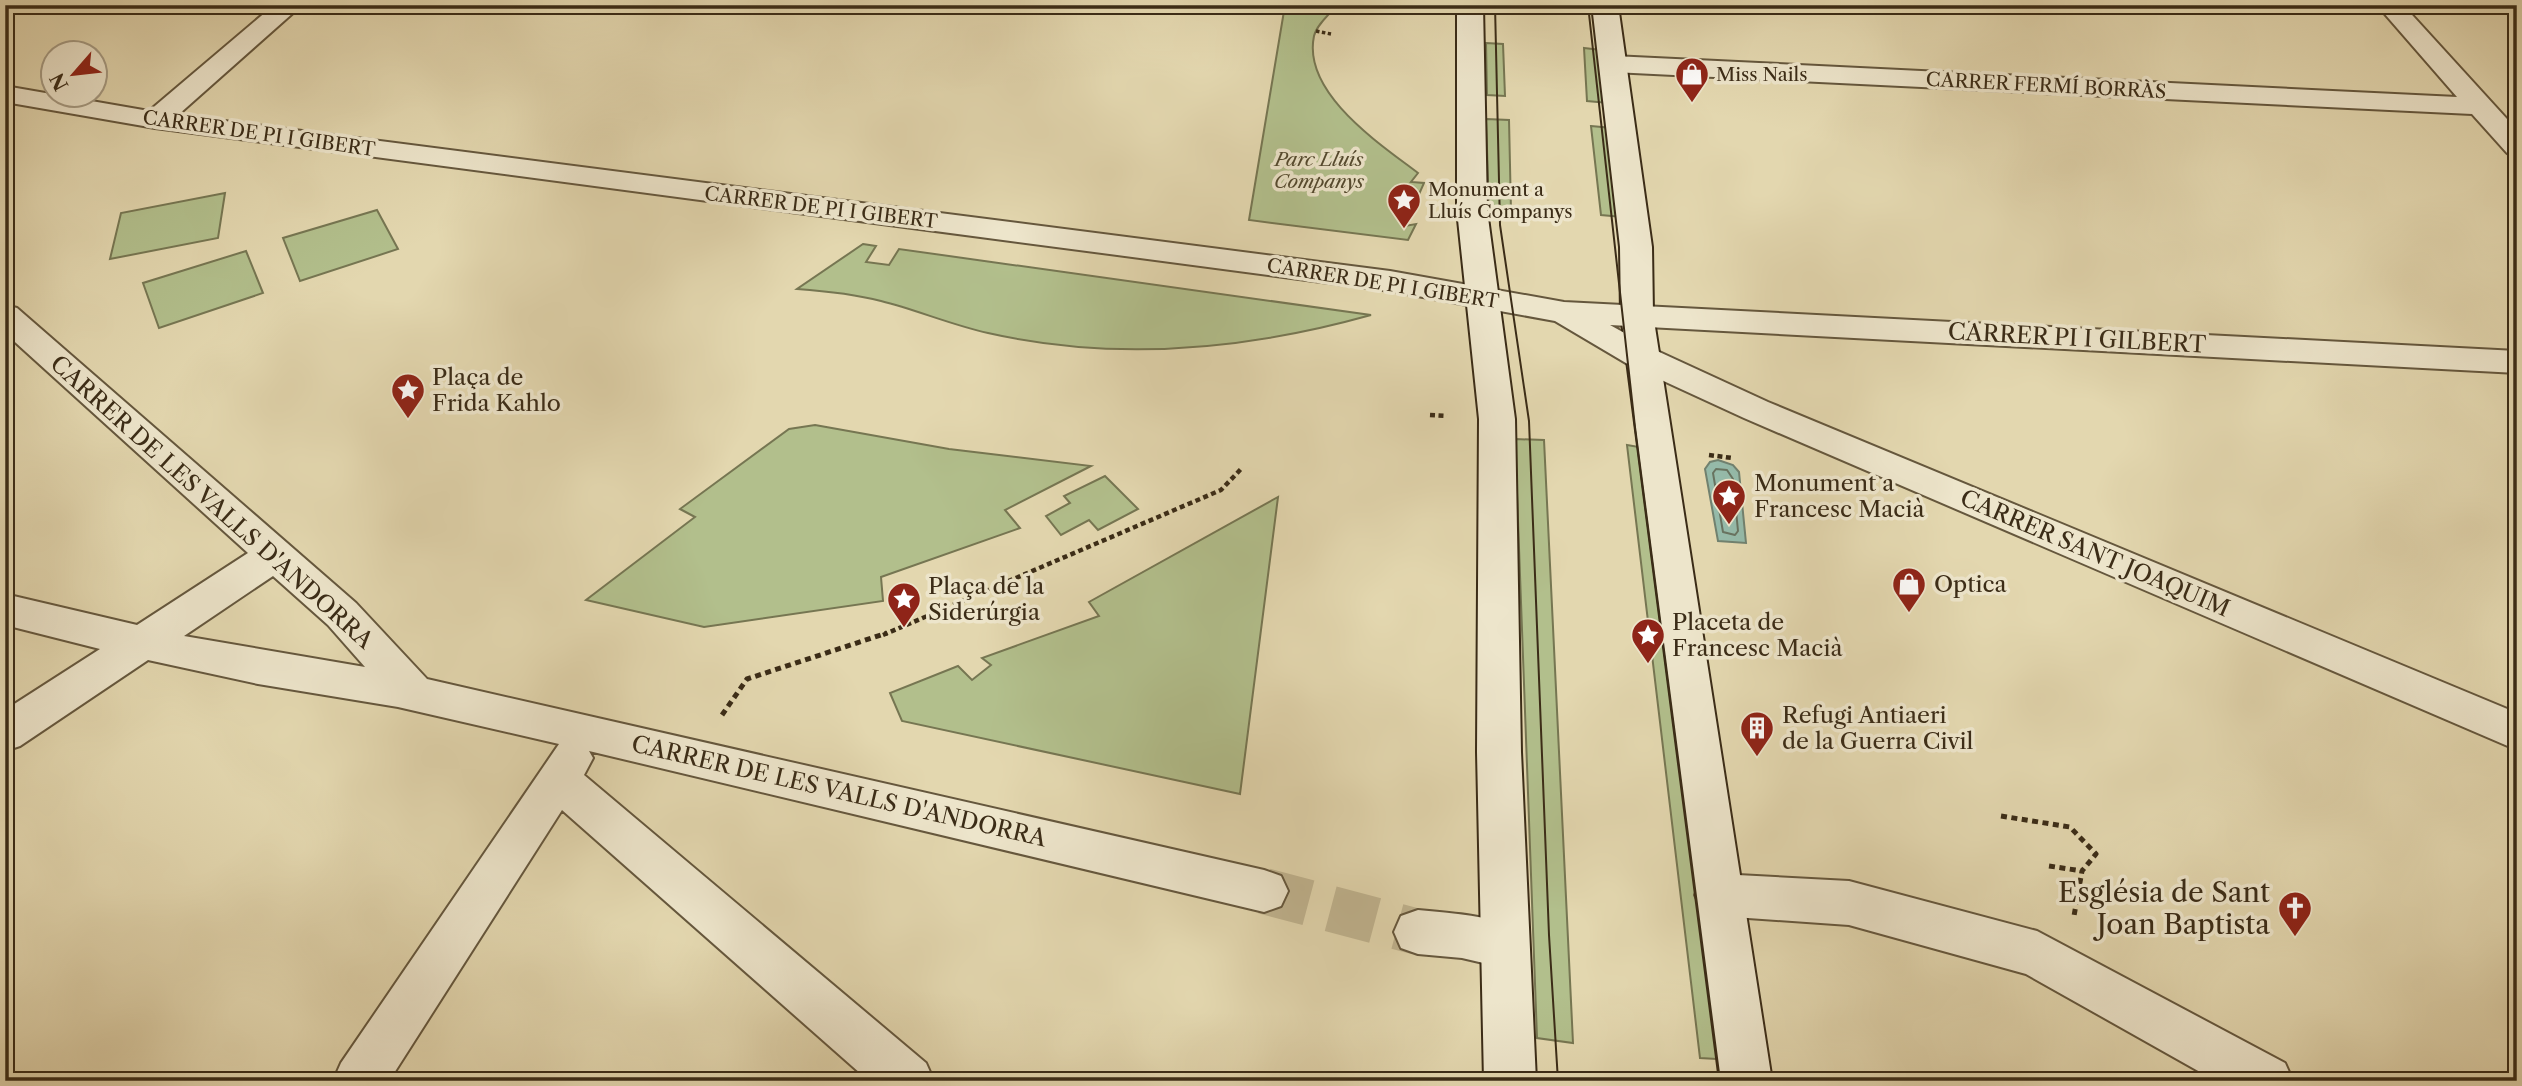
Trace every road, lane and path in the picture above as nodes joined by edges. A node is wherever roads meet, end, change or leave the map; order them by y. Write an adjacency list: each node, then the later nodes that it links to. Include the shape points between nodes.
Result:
1 (290, 5): 10 (street)
2 (1470, 5): 12 (street, via 1472,210)
3 (1605, 5): 7 (street)
4 (2389, 5): 9 (street)
5 (1316, 31): 6 (path)
6 (1331, 34)
7 (1613, 64): 9 (street, CARRER FERMÍ BORRÀS); 14 (street, via 1636,247)
8 (5, 94): 10 (street, CARRER DE PI I GIBERT)
9 (2479, 106): 11 (street)
10 (155, 120): 12 (street, CARRER DE PI I GIBERT, via 1376,279)
11 (2517, 147)
12 (1483, 298): 13 (street, CARRER DE PI I GIBERT); 37 (street, via 1497,419)
13 (1564, 312): 14 (street, CARRER DE PI I GIBERT); 16 (street, CARRER SANT JOAQUIM)
14 (1637, 314): 16 (street); 17 (street, CARRER PI I GILBERT)
15 (5, 315): 21 (street, CARRER DE LES VALLS D'ANDORRA)
16 (1643, 358): 26 (street, CARRER SANT JOAQUIM); 34 (street)
17 (2517, 362)
18 (1709, 456): 19 (path, via 1721,453)
19 (1732, 458)
20 (1241, 469): 25 (path, via 1221,490 880,636 747,679)
21 (275, 555): 23 (street); 24 (street, CARRER DE LES VALLS D'ANDORRA, via 342,614)
22 (5, 609): 23 (street, CARRER DE LES VALLS D'ANDORRA)
23 (138, 643): 24 (street, CARRER DE LES VALLS D'ANDORRA); 27 (street)
24 (414, 693): 28 (street, CARRER DE LES VALLS D'ANDORRA)
25 (722, 716)
26 (2517, 732)
27 (5, 733)
28 (586, 734): 29 (street); 33 (street, CARRER DE LES VALLS D'ANDORRA, via 697,755)
29 (557, 779): 38 (street); 39 (street)
30 (2001, 816): 32 (path, via 2070,827 2096,854)
31 (2049, 866): 32 (path)
32 (2082, 871): 35 (path)
33 (1264, 891)
34 (1719, 895): 41 (street); 42 (street, via 1849,903 2037,954)
35 (2075, 912)
36 (1418, 932): 37 (street)
37 (1505, 945): 40 (street)
38 (359, 1081)
39 (908, 1081)
40 (1510, 1081)
41 (1746, 1081)
42 (2267, 1081)

